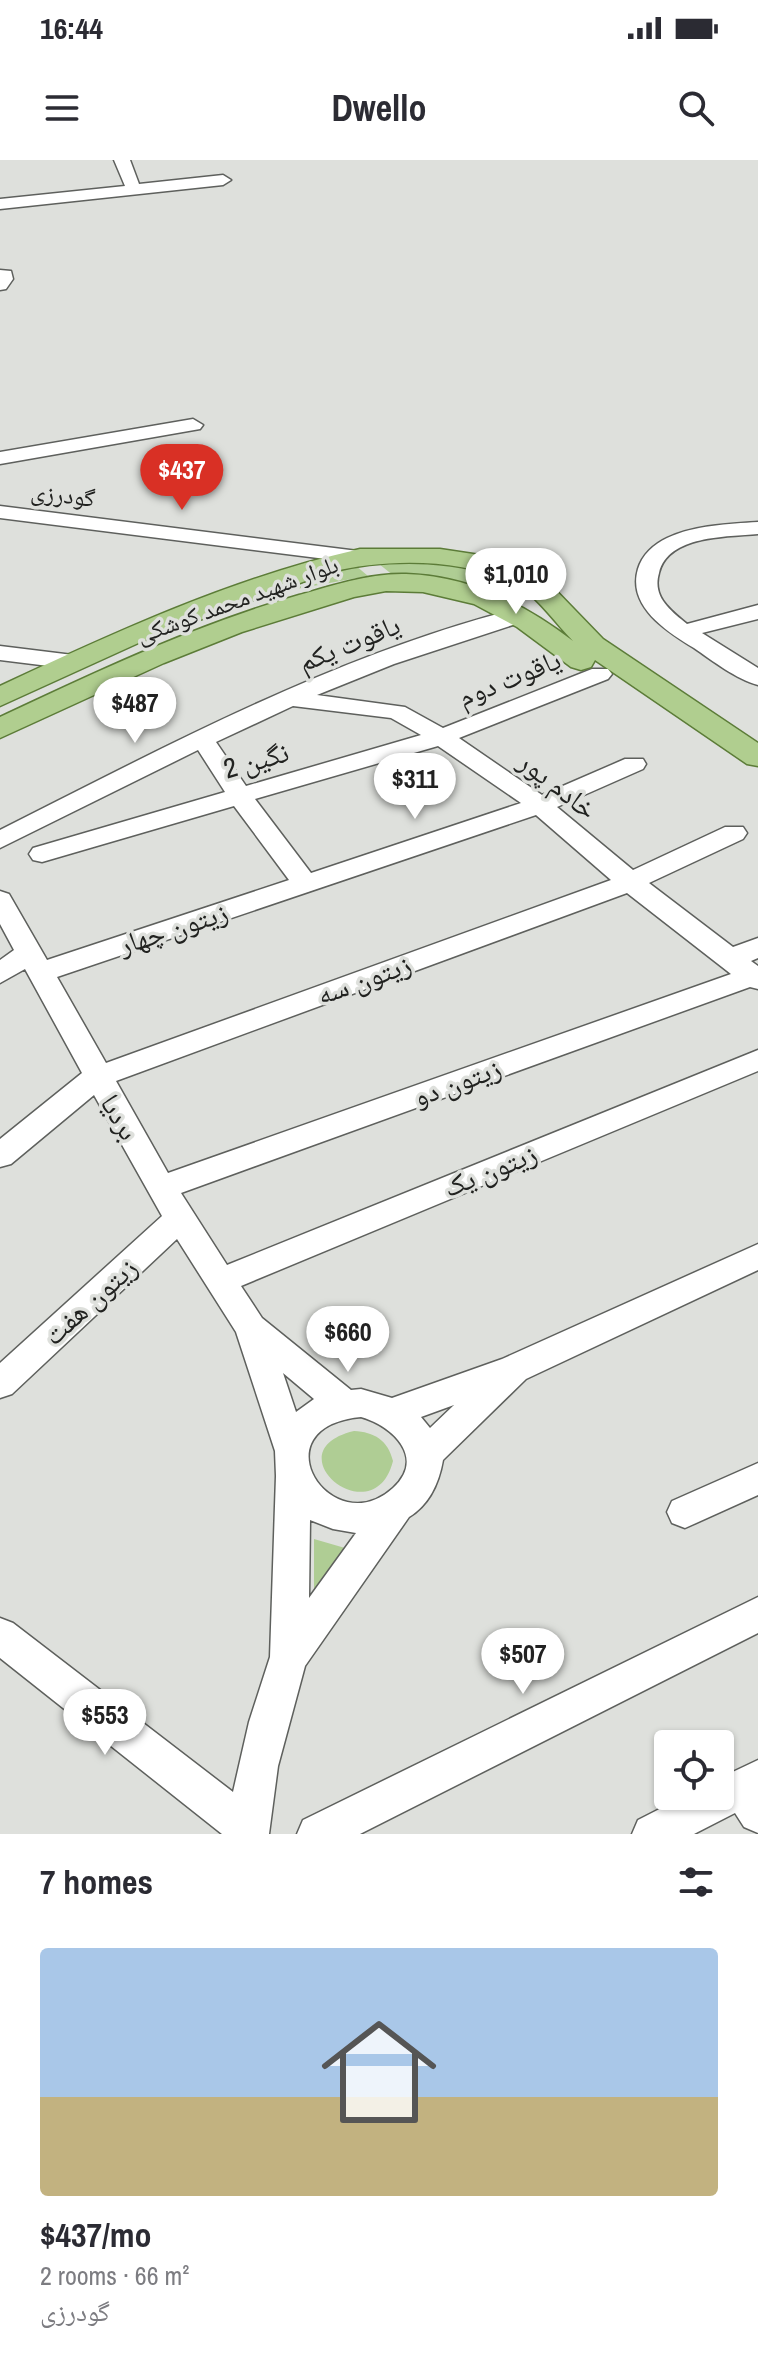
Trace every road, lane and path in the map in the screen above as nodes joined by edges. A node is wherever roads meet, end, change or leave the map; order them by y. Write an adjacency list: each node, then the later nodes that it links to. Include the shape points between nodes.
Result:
1 (122, 160): 3 (street)
2 (223, 180): 3 (street)
3 (134, 190): 4 (street)
4 (0, 204)
5 (193, 425): 6 (street)
6 (0, 458)
7 (0, 512): 9 (street, گودرزی)
8 (758, 528): 15 (street, via 695,535 658,550 646,568 645,587 654,605)
9 (358, 557): 10 (main road); 11 (main road, بلوار شهید محمد کوشکی, via 468,561 515,573); 17 (main road, بلوار شهید محمد کوشکی, via 215,604)
10 (391, 583): 12 (main road, بلوار شهید محمد کوشکی); 22 (main road, بلوار شهید محمد کوشکی, via 294,605 203,637)
11 (534, 584): 12 (main road); 25 (main road, بلوار شهید محمد کوشکی, via 593,645)
12 (483, 598): 14 (main road, بلوار شهید محمد کوشکی)
13 (758, 612): 15 (street)
14 (520, 615): 18 (main road, بلوار شهید محمد کوشکی); 21 (street, یاقوت یکم, via 449,635)
15 (685, 631): 19 (street)
16 (0, 653): 17 (street)
17 (73, 662): 20 (main road, بلوار شهید محمد کوشکی)
18 (600, 674): 23 (street, یاقوت دوم); 27 (main road, بلوار شهید محمد کوشکی)
19 (758, 678)
20 (0, 697)
21 (292, 699): 23 (street, خادم پور, via 397,712); 24 (street, یاقوت یکم)
22 (0, 729)
23 (441, 737): 28 (street, نگین 2); 29 (street, خادم پور)
24 (202, 738): 28 (street); 31 (street, یاقوت یکم)
25 (758, 757)
26 (634, 764): 29 (street, زیتون چهار)
27 (758, 781)
28 (240, 796): 32 (street, نگین 2); 34 (street)
29 (540, 805): 33 (street, خادم پور); 34 (street, زیتون چهار)
30 (734, 833): 33 (street, زیتون سه)
31 (0, 840)
32 (42, 854)
33 (630, 882): 38 (street, خادم پور); 41 (street, زیتون سه)
34 (306, 884): 37 (street, زیتون چهار)
35 (0, 900): 37 (street, بردیا)
36 (758, 947): 38 (street, زیتون دو)
37 (35, 962): 39 (street, زیتون چهار); 41 (street, بردیا)
38 (747, 972): 43 (street, زیتون دو)
39 (0, 974)
40 (758, 1060): 46 (street, زیتون یک)
41 (97, 1077): 42 (street, زیتون سه); 43 (street, بردیا)
42 (0, 1156)
43 (161, 1188): 44 (street, بردیا)
44 (179, 1219): 46 (street, بردیا); 49 (street, زیتون هفت)
45 (758, 1256): 48 (street)
46 (223, 1280): 47 (street, بردیا)
47 (251, 1328): 50 (street); 53 (street)
48 (514, 1369): 51 (street); 52 (street)
49 (0, 1384)
50 (344, 1404): 51 (street); 53 (street, via 309,1420 298,1433)
51 (394, 1412): 52 (street, via 415,1432)
52 (424, 1456): 55 (street, via 412,1493)
53 (292, 1464): 55 (street, via 312,1503 336,1514 363,1517); 59 (street)
54 (758, 1478): 56 (street)
55 (396, 1506): 59 (street)
56 (685, 1512)
57 (758, 1614): 62 (street)
58 (0, 1635): 61 (street)
59 (289, 1657): 61 (street, via 261,1752)
60 (753, 1794): 63 (street)
61 (249, 1832)
62 (317, 1834)
63 (652, 1834)

